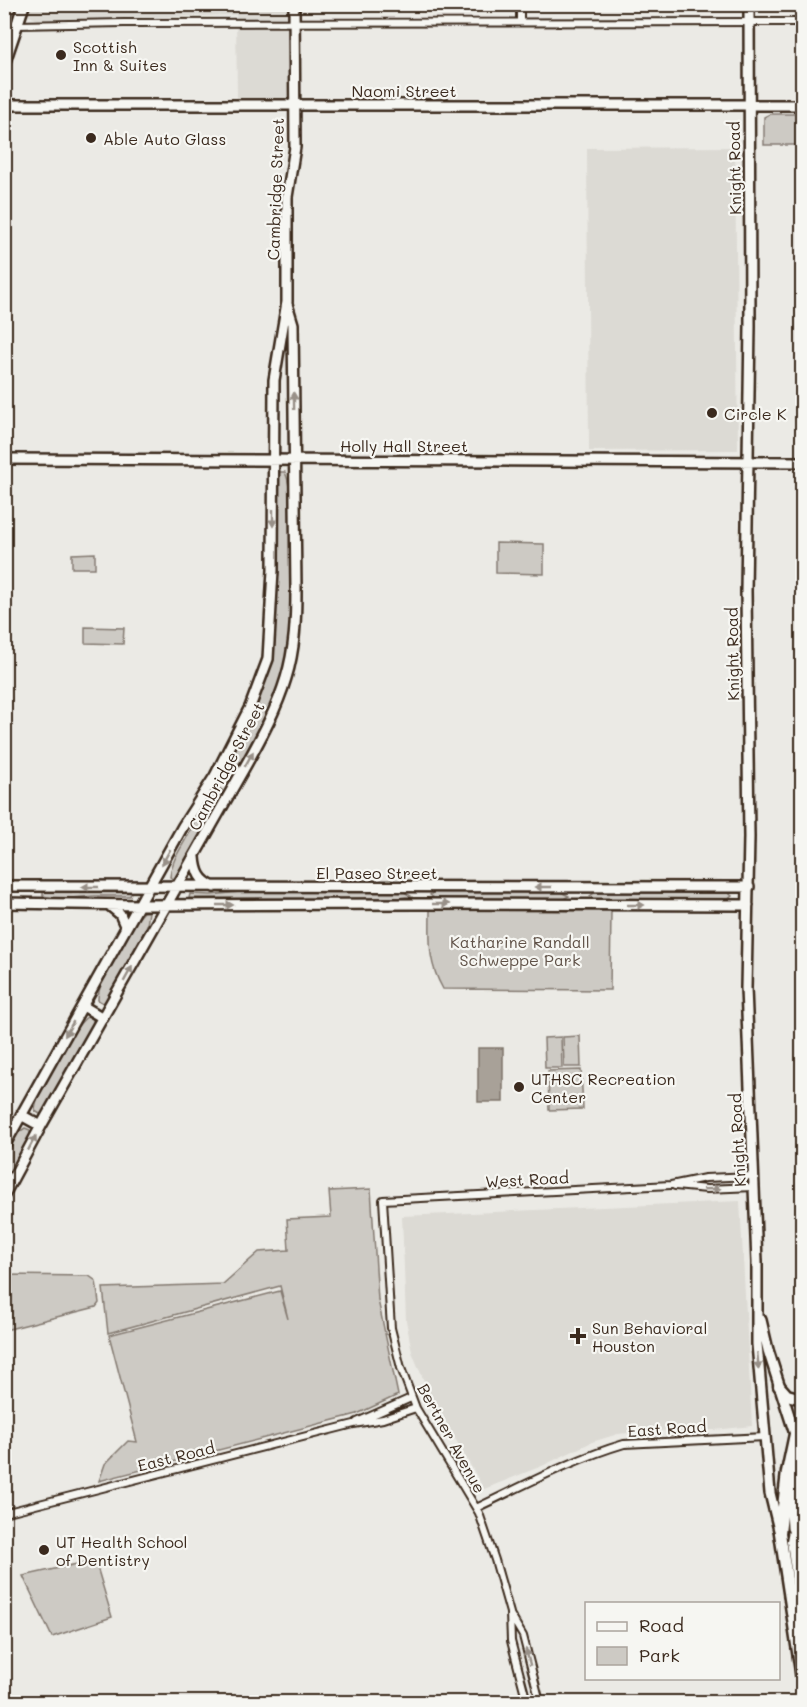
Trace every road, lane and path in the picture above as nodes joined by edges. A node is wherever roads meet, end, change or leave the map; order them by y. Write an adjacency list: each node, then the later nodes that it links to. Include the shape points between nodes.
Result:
1 (24, 4): 10 (main road)
2 (294, 4): 6 (street, Cambridge Street)
3 (520, 4): 7 (street)
4 (749, 4): 8 (street, Knight Road)
5 (4, 22): 10 (street)
6 (294, 22): 7 (street); 10 (street); 13 (street, Cambridge Street)
7 (520, 22): 8 (street)
8 (749, 22): 9 (street); 14 (street, Knight Road)
9 (802, 22)
10 (16, 25): 11 (main road)
11 (4, 63)
12 (4, 105): 13 (street, Naomi Street)
13 (294, 105): 14 (street, Naomi Street); 16 (street, Cambridge Street)
14 (748, 105): 15 (street, Naomi Street); 20 (street, Knight Road)
15 (802, 105)
16 (287, 302): 18 (street, Cambridge Street, via 274,380); 19 (street, Cambridge Street, one-way to 16, via 293,324)
17 (4, 459): 18 (street, Holly Hall Street)
18 (273, 459): 19 (street, Holly Hall Street); 22 (street, Cambridge Street, one-way to 22, via 268,659 250,707)
19 (296, 459): 20 (street, Holly Hall Street); 23 (street, Cambridge Street, one-way to 19, via 265,729 287,677 296,626)
20 (748, 462): 21 (street, Holly Hall Street); 29 (street, Knight Road)
21 (802, 462)
22 (215, 776): 23 (street); 30 (street, Cambridge Street, one-way to 30)
23 (233, 786): 24 (street, Cambridge Street)
24 (195, 856): 31 (street, Cambridge Street); 32 (street, via 200,878)
25 (4, 886): 26 (street, El Paseo Street)
26 (33, 887): 30 (street, El Paseo Street, one-way to 26); 34 (street)
27 (423, 887): 28 (street, El Paseo Street, one-way to 27); 32 (street, El Paseo Street); 36 (street)
28 (577, 887): 29 (street, El Paseo Street); 37 (street)
29 (749, 887): 40 (street, Knight Road)
30 (149, 888): 31 (street, El Paseo Street); 38 (street, Cambridge Street)
31 (177, 888): 32 (street, El Paseo Street); 39 (street, Cambridge Street)
32 (220, 888)
33 (4, 903): 34 (street, El Paseo Street)
34 (33, 903): 35 (street, El Paseo Street)
35 (109, 904): 38 (street, El Paseo Street); 41 (street, via 120,914)
36 (420, 904): 37 (street, El Paseo Street, one-way to 37); 39 (street, El Paseo Street, one-way to 36)
37 (576, 904): 40 (street, El Paseo Street, one-way to 40)
38 (140, 905): 39 (street, El Paseo Street); 41 (street, Cambridge Street)
39 (167, 905): 43 (street, Cambridge Street, one-way to 39)
40 (748, 905): 47 (street, Knight Road, via 746,988)
41 (126, 928): 42 (street, Cambridge Street)
42 (83, 1006): 43 (street); 44 (street, Cambridge Street, one-way to 44)
43 (103, 1018): 45 (street, Cambridge Street)
44 (21, 1114): 45 (street); 46 (street, Cambridge Street)
45 (41, 1126): 50 (street, Cambridge Street, one-way to 45)
46 (4, 1146)
47 (753, 1176): 48 (street, West Road, via 705,1178); 49 (street, Knight Road)
48 (671, 1185): 49 (street, West Road, one-way to 49, via 707,1189); 51 (street, West Road)
49 (754, 1187): 52 (street, Knight Road)
50 (4, 1195)
51 (383, 1200): 54 (street, Bertner Avenue, via 391,1328)
52 (757, 1303): 53 (street, Knight Road); 60 (street, Knight Road, one-way to 60)
53 (779, 1386): 55 (main road, via 787,1395); 59 (street, Knight Road)
54 (411, 1398): 56 (street, Bertner Avenue); 58 (street, East Road)
55 (802, 1399)
56 (416, 1408): 58 (street, East Road); 62 (street, Bertner Avenue)
57 (802, 1417): 59 (main road)
58 (354, 1424): 63 (street, East Road)
59 (795, 1434): 64 (main road); 65 (street, Knight Road)
60 (765, 1437): 62 (street, East Road, via 624,1444); 64 (street, Knight Road, via 770,1493)
61 (802, 1489): 65 (main road)
62 (476, 1508): 68 (street, Bertner Avenue)
63 (4, 1513)
64 (780, 1533): 66 (main road)
65 (792, 1541): 66 (main road)
66 (793, 1586): 67 (main road); 69 (main road)
67 (802, 1611)
68 (510, 1613): 70 (street, Bertner Avenue, via 511,1641); 71 (street, Bertner Avenue, one-way to 68, via 523,1636)
69 (802, 1678)
70 (527, 1702)
71 (540, 1702)

